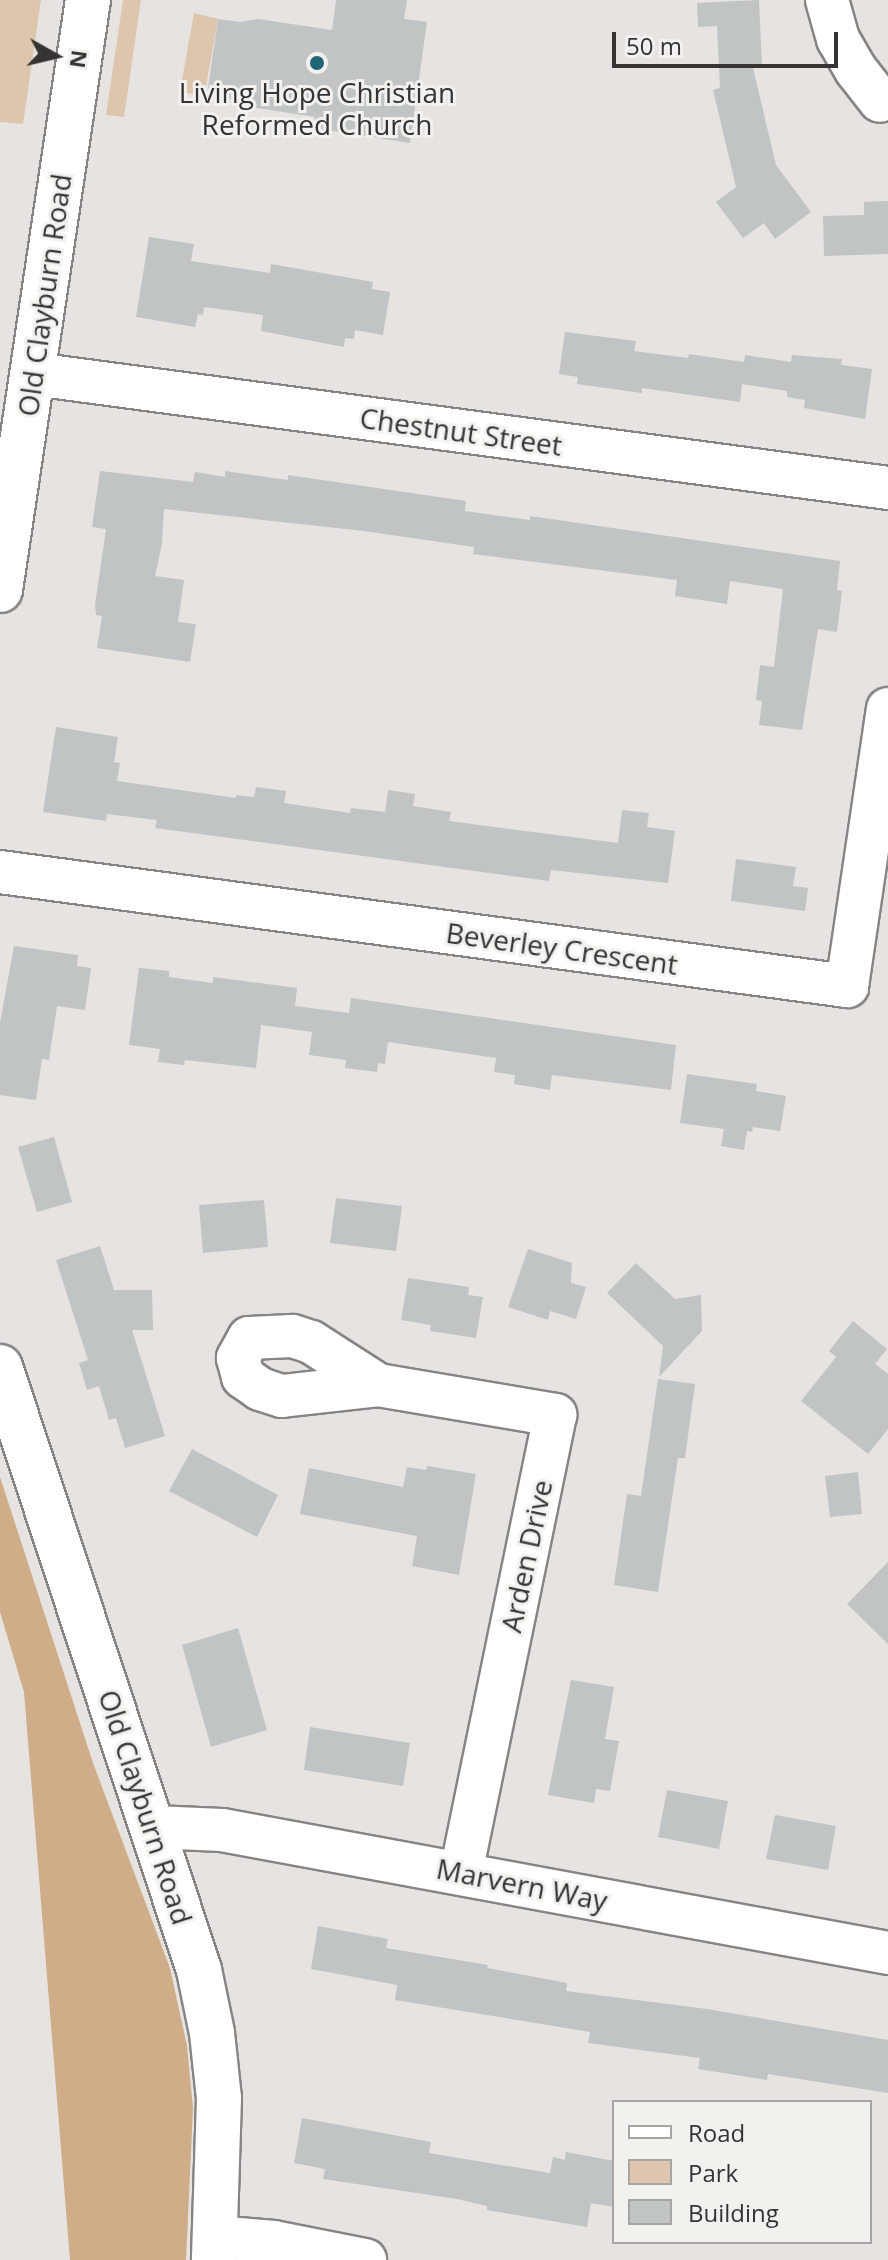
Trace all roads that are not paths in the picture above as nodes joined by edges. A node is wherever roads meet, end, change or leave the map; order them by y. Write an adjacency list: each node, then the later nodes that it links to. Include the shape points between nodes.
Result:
1 (88, 0): 4 (main road, Old Clayburn Road)
2 (827, 0): 3 (street, via 838,39)
3 (880, 101)
4 (34, 374): 5 (street, Chestnut Street); 6 (main road, Old Clayburn Road)
5 (888, 488)
6 (0, 590)
7 (888, 709): 8 (street, Beverley Crescent, via 847,986)
8 (0, 872)
9 (0, 1367): 11 (main road, Old Clayburn Road)
10 (378, 1385): 12 (street, Arden Drive, via 555,1415)
11 (154, 1827): 12 (street, Marvern Way, via 222,1830); 14 (main road, Old Clayburn Road, via 199,1970 212,2033 219,2098)
12 (461, 1872): 13 (street, Marvern Way)
13 (888, 1953)
14 (215, 2249): 15 (street, via 274,2242)
15 (365, 2260)

